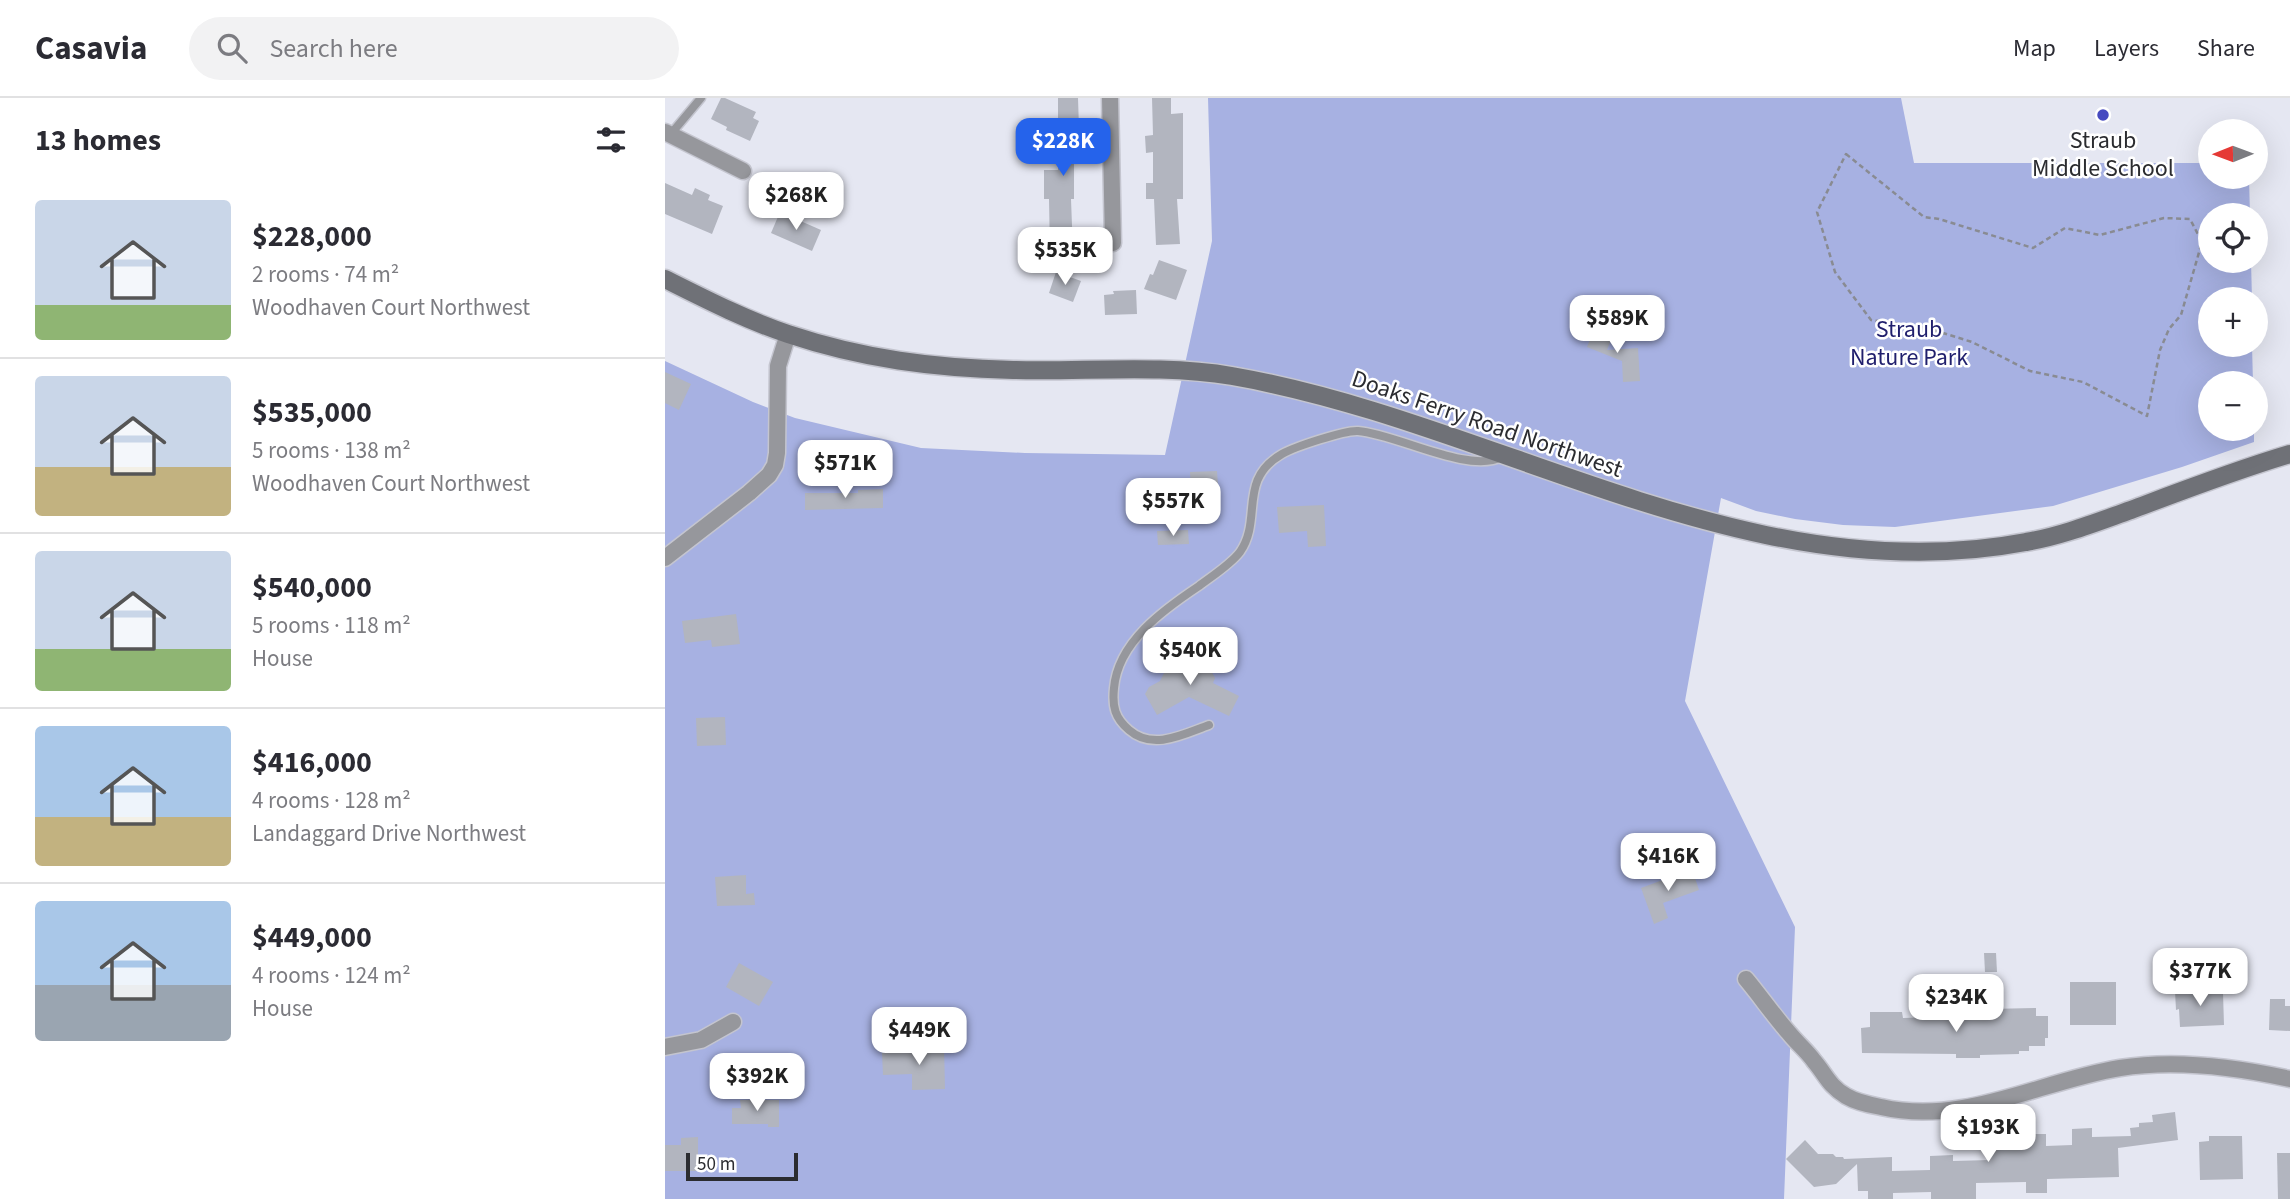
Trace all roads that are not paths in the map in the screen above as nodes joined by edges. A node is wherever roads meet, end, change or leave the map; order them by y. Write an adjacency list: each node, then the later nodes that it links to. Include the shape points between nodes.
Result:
1 (701, 98): 3 (lane)
2 (1110, 98): 5 (street)
3 (667, 133): 4 (street)
4 (743, 171)
5 (1113, 243)
6 (665, 279): 7 (main road, Doaks Ferry Road Northwest)
7 (788, 334): 9 (main road, Doaks Ferry Road Northwest, via 912,364 1181,371 1238,377 1343,400); 10 (street, via 778,366 775,466 749,493)
8 (2290, 454): 9 (main road, Doaks Ferry Road Northwest, via 2058,535 1935,551 1875,550 1755,534 1639,501)
9 (1507, 455): 11 (lane, via 1493,462 1449,457 1356,431 1283,453 1268,464 1256,479 1247,534 1238,554 1144,629 1123,658 1114,683 1117,719 1134,734 1165,741)
10 (665, 558)
11 (1209, 725)
12 (1746, 979): 15 (street, via 1828,1083 1847,1097 1905,1113 1966,1108 2122,1067 2219,1067)
13 (733, 1022): 14 (street, via 701,1040)
14 (665, 1047)
15 (2290, 1079)

